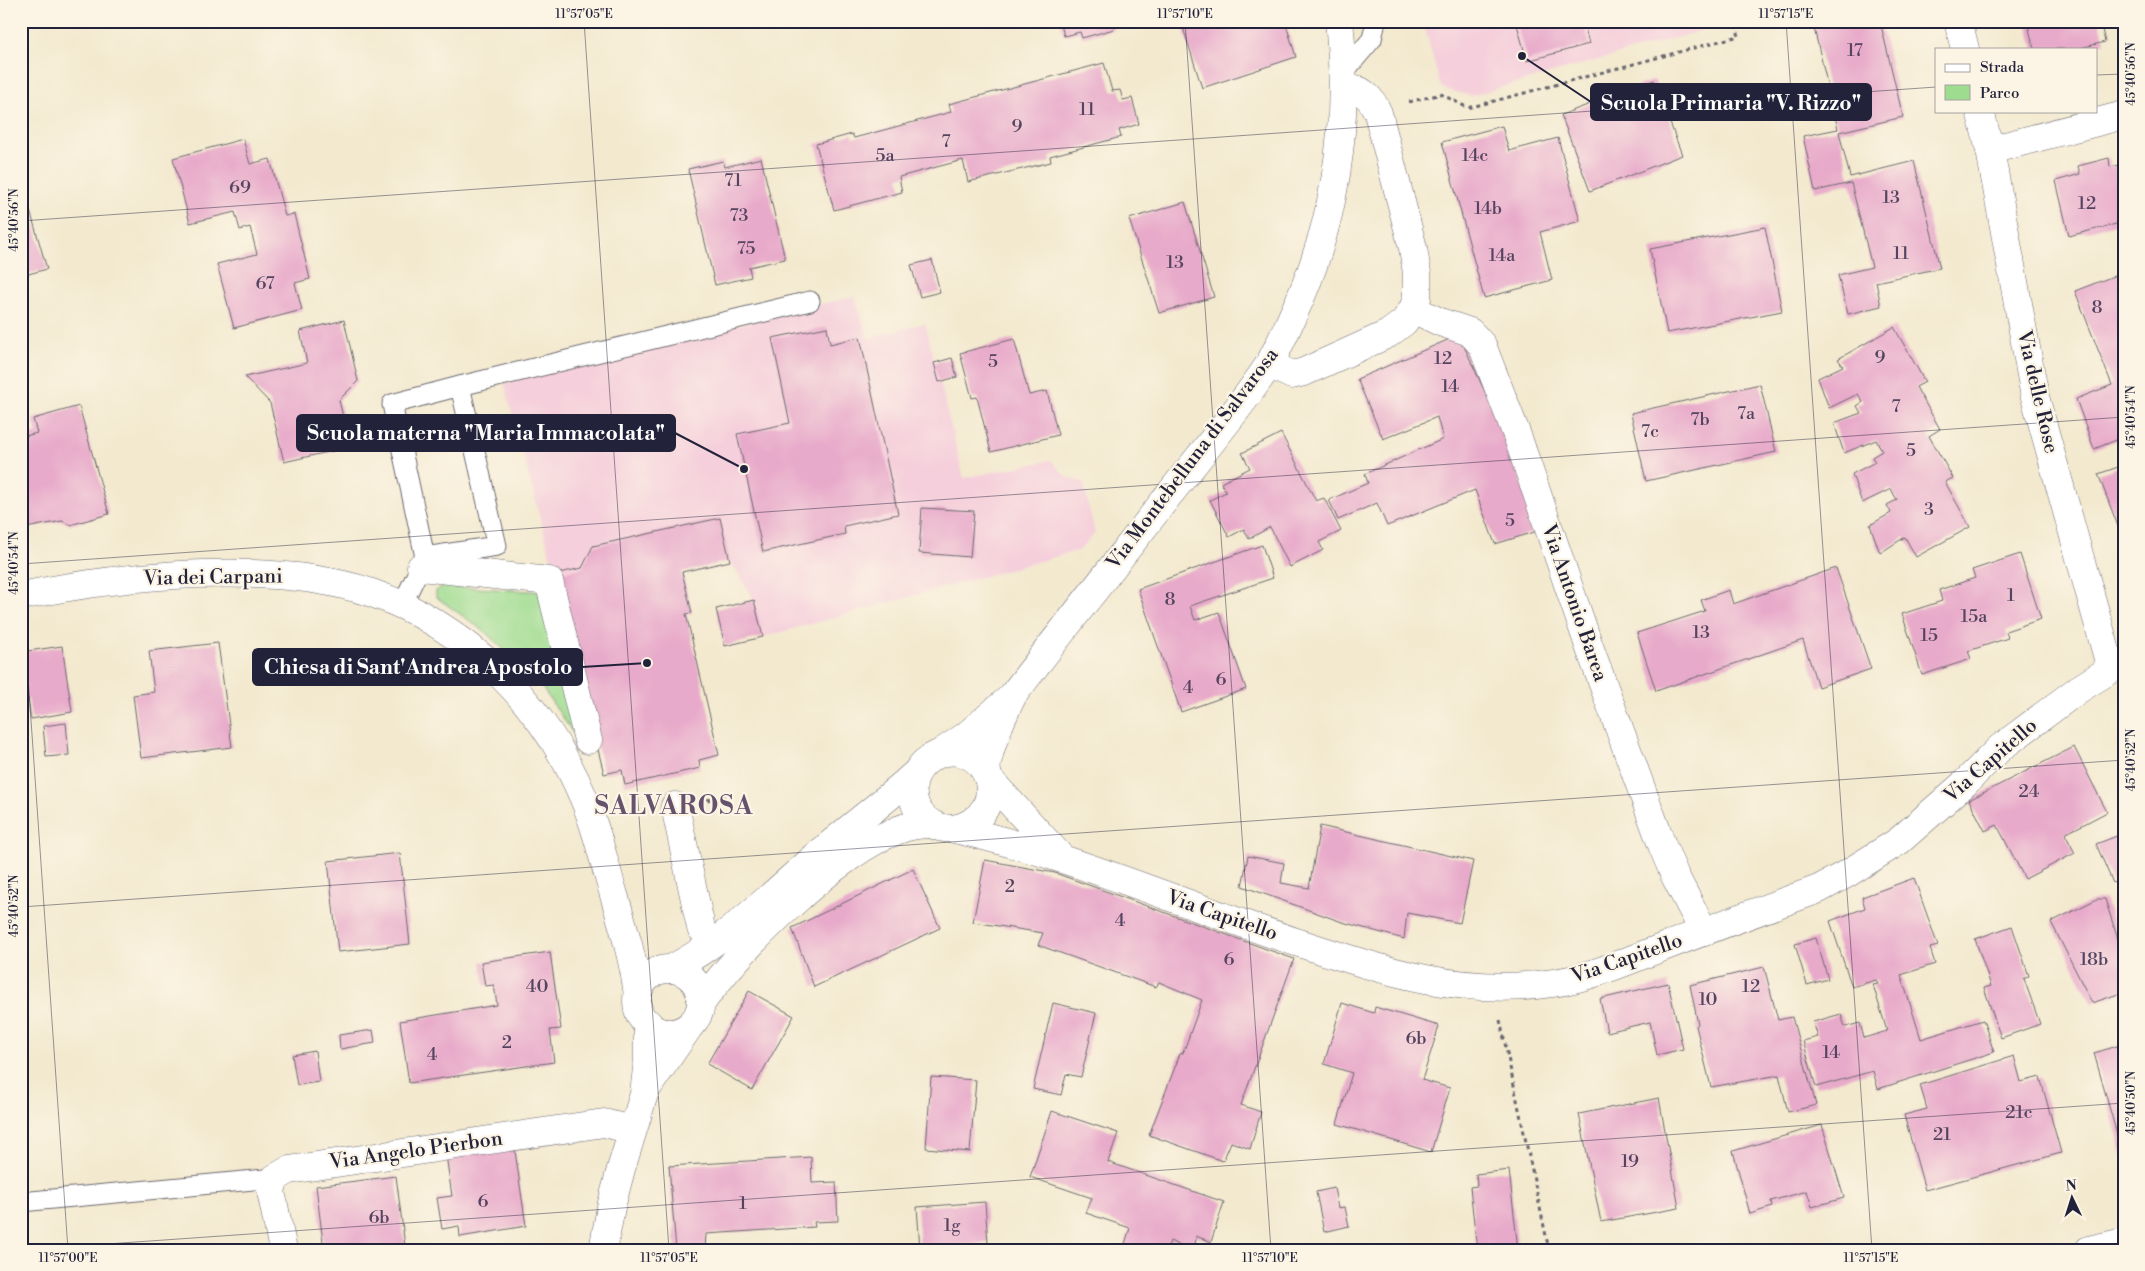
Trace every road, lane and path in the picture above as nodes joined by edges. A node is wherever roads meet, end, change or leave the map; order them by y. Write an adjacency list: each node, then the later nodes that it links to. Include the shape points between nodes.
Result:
1 (1339, 21): 6 (street, Via Montebelluna di Salvarosa)
2 (1376, 21): 6 (lane, via 1372,39)
3 (1734, 21): 7 (path, via 1739,36 1468,108 1441,94)
4 (1958, 21): 5 (street)
5 (1965, 48)
6 (1343, 80): 7 (street, via 1366,94); 13 (street, Via Montebelluna di Salvarosa, via 1339,161 1324,236 1300,300)
7 (1377, 111): 12 (street, via 1413,248 1417,298)
8 (1980, 112): 10 (street, Via delle Rose)
9 (2124, 115): 10 (street)
10 (1990, 150): 18 (street, Via delle Rose, via 2035,397)
11 (810, 301): 14 (lane)
12 (1413, 309): 13 (street, via 1404,322 1388,334 1304,372 1292,374); 29 (street, Via Antonio Barea, via 1470,332 1482,344 1662,844)
13 (1269, 364): 19 (street, Via Montebelluna di Salvarosa)
14 (460, 386): 15 (lane, via 392,404); 15 (lane, via 497,546)
15 (423, 562): 17 (lane); 20 (street, via 549,582)
16 (21, 596): 17 (street, Via dei Carpani, via 109,582 245,574 288,576 330,583)
17 (402, 605): 27 (street, Via dei Carpani, via 475,650 513,687 540,721 585,801)
18 (2118, 665): 29 (street, Via Capitello, via 2079,689 2000,748 1931,814 1875,857 1819,889)
19 (1013, 695): 21 (street, Via Montebelluna di Salvarosa, via 966,736); 23 (street, Via Montebelluna di Salvarosa, via 993,741)
20 (588, 740)
21 (942, 752): 22 (street, via 931,757); 23 (street, via 954,751 975,759)
22 (916, 773): 25 (street, via 913,784 916,807 923,816); 30 (street, via 729,933)
23 (987, 776): 25 (street, via 990,789 984,811 976,820); 26 (street, via 1035,832)
24 (675, 806): 28 (street)
25 (944, 826): 26 (street, Via Capitello); 33 (street, via 914,825 897,830 829,873 769,927 723,976)
26 (1065, 860): 31 (street, Via Capitello, via 1259,930 1387,971 1428,981)
27 (619, 913): 30 (street, Via dei Carpani, via 644,952); 32 (street, Via dei Carpani)
28 (701, 928)
29 (1704, 932): 31 (street, Via Capitello, via 1565,981)
30 (668, 969): 32 (street, via 652,974); 33 (street, via 682,972 695,982 700,992)
31 (1494, 988): 42 (path)
32 (638, 995): 34 (street, via 639,1010)
33 (696, 1014): 34 (street, via 681,1030 657,1030); 35 (street)
34 (648, 1024): 35 (street)
35 (644, 1094): 36 (street)
36 (632, 1130): 37 (street, Via Angelo Pierbon, via 604,1124 289,1170); 41 (street)
37 (275, 1178): 38 (lane); 40 (street, via 271,1191)
38 (21, 1202)
39 (2124, 1242): 43 (street)
40 (283, 1250)
41 (603, 1250)
42 (1549, 1250)
43 (2089, 1250)

